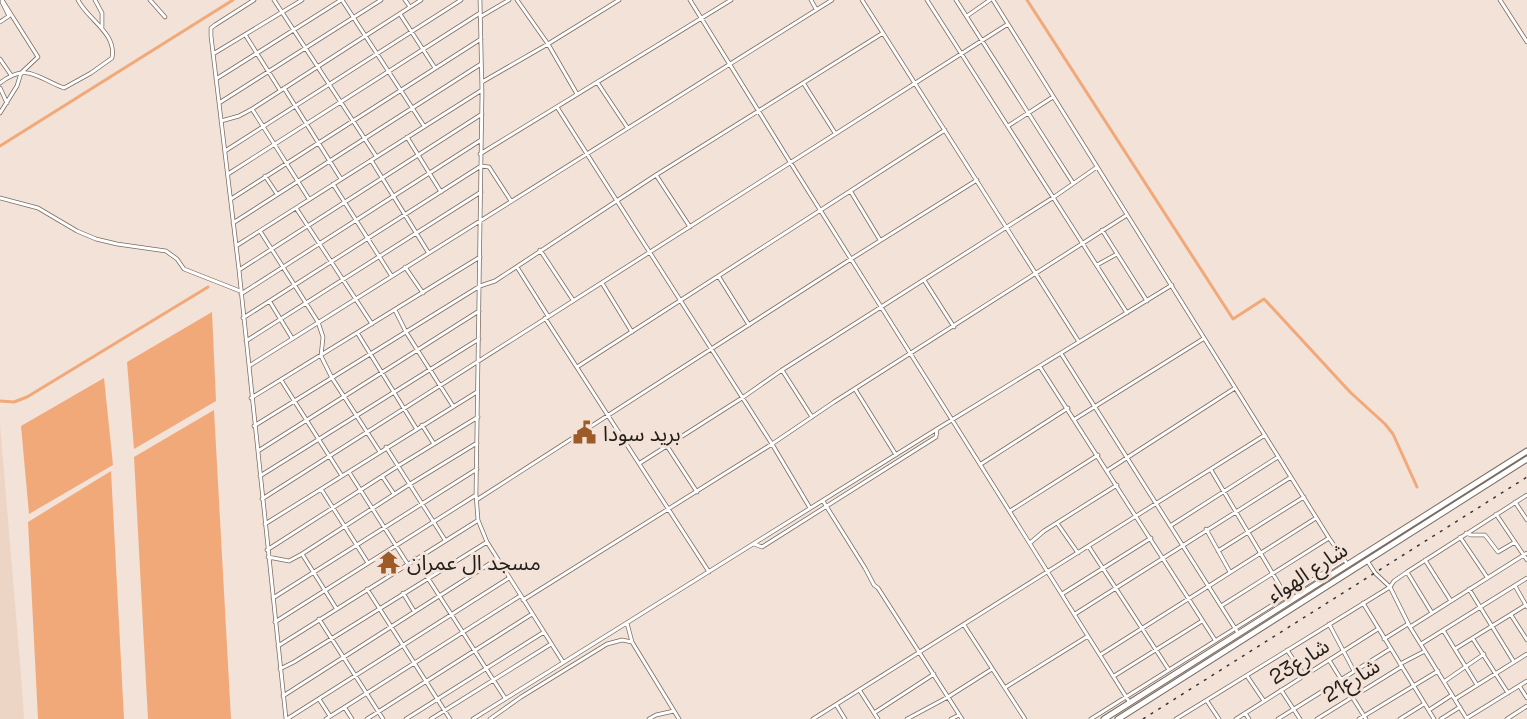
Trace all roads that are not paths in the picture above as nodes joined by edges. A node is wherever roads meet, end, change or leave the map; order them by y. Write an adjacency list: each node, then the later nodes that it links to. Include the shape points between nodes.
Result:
1 (2, 0): 35 (street, via 9,16); 60 (street, via 38,55)
2 (78, 0): 37 (street)
3 (95, 0): 37 (street, via 102,14)
4 (150, 0): 32 (street)
5 (254, 0): 49 (street, via 212,28)
6 (274, 0): 28 (street)
7 (302, 0): 28 (street)
8 (341, 0): 33 (street); 38 (street)
9 (381, 0): 33 (street)
10 (405, 0): 26 (street)
11 (421, 0): 26 (street)
12 (461, 0): 39 (street)
13 (480, 0): 30 (street)
14 (509, 0): 30 (street)
15 (517, 0): 46 (street)
16 (619, 0): 46 (street)
17 (690, 0): 34 (street)
18 (731, 0): 34 (street)
19 (811, 0): 27 (street)
20 (832, 0): 27 (street)
21 (862, 0): 40 (street)
22 (927, 0): 52 (street)
23 (956, 0): 31 (street)
24 (991, 0): 31 (street); 36 (street)
25 (1500, 0): 45 (street)
26 (410, 7): 29 (street)
27 (816, 9): 54 (street)
28 (283, 12): 38 (street); 41 (street)
29 (400, 13): 39 (street); 42 (street)
30 (480, 15): 43 (street); 48 (street)
31 (966, 16): 44 (street)
32 (165, 17)
33 (354, 18): 42 (street); 47 (street)
34 (701, 18): 54 (street); 64 (street)
35 (0, 22)
36 (1008, 24): 44 (street); 74 (street)
37 (102, 27): 60 (street, via 113,56 91,73 64,88 42,76)
38 (293, 30): 47 (street); 50 (street)
39 (411, 31): 48 (street); 51 (street)
40 (883, 33): 65 (street); 66 (street)
41 (246, 35): 49 (street); 50 (street)
42 (365, 36): 51 (street); 56 (street)
43 (481, 39): 55 (street); 57 (street)
44 (982, 40): 52 (street); 84 (street)
45 (1527, 42)
46 (548, 44): 63 (street); 73 (street)
47 (305, 48): 56 (street); 58 (street)
48 (423, 49): 57 (street); 59 (street)
49 (213, 54): 62 (street)
50 (258, 54): 58 (street); 62 (street)
51 (377, 54): 59 (street); 68 (street)
52 (961, 54): 66 (street); 90 (street)
53 (0, 59): 61 (street)
54 (730, 63): 82 (street); 92 (street)
55 (481, 64): 63 (street); 80 (street)
56 (317, 66): 68 (street); 70 (street)
57 (435, 68): 71 (street)
58 (269, 71): 70 (street); 76 (street)
59 (389, 72): 71 (street); 75 (street)
60 (21, 73): 61 (street); 77 (street)
61 (11, 75): 67 (street)
62 (216, 78): 76 (street)
63 (482, 82): 72 (street)
64 (597, 82): 73 (street); 92 (street)
65 (803, 83): 82 (street); 94 (street)
66 (914, 83): 93 (street); 94 (street)
67 (0, 84)
68 (329, 84): 75 (street); 78 (street)
69 (0, 88): 77 (street)
70 (282, 89): 78 (street); 81 (street)
71 (401, 90): 80 (street); 87 (street)
72 (482, 90): 85 (street); 89 (street)
73 (578, 94): 79 (street)
74 (1053, 97): 84 (street); 110 (street)
75 (341, 102): 87 (street); 88 (street)
76 (219, 103): 86 (street)
77 (7, 104): 83 (street)
78 (295, 106): 88 (street); 91 (street)
79 (557, 107): 101 (street); 102 (street)
80 (413, 108): 89 (street); 96 (street)
81 (252, 109): 86 (street); 91 (street)
82 (759, 110): 108 (street); 113 (street)
83 (0, 113)
84 (1028, 113): 90 (street); 119 (street)
85 (482, 114): 97 (street); 103 (street)
86 (222, 121): 100 (street)
87 (352, 121): 96 (street); 98 (street)
88 (306, 124): 98 (street); 99 (street)
89 (424, 126): 95 (street)
90 (1008, 126): 126 (street)
91 (264, 127): 99 (street); 100 (street)
92 (627, 127): 101 (street)
93 (945, 130): 117 (street); 123 (street)
94 (835, 133): 108 (street)
95 (407, 138): 103 (street); 104 (street)
96 (364, 139): 104 (street); 106 (street)
97 (481, 140): 102 (street); 112 (street)
98 (318, 142): 106 (street); 107 (street)
99 (275, 145): 107 (street); 111 (street)
100 (225, 151): 111 (street)
101 (587, 153): 130 (street); 131 (street)
102 (480, 154): 109 (street)
103 (419, 155): 112 (street); 116 (street)
104 (376, 156): 105 (street)
105 (370, 160): 115 (street); 116 (street)
106 (329, 161): 115 (street); 118 (street)
107 (287, 162): 114 (street); 118 (street)
108 (790, 162): 134 (street); 142 (street)
109 (481, 166): 121 (street); 122 (street); 130 (street, via 489,167)
110 (1097, 167): 119 (street); 136 (street)
111 (228, 174): 128 (street)
112 (430, 174): 121 (street); 125 (street)
113 (656, 175): 131 (street); 142 (street)
114 (265, 176): 124 (street); 128 (street)
115 (341, 179): 120 (street)
116 (382, 179): 125 (street); 132 (street)
117 (976, 180): 141 (street); 147 (street)
118 (298, 181): 124 (street); 129 (street)
119 (1072, 183): 126 (street)
120 (333, 184): 129 (street); 132 (street)
121 (441, 192): 135 (street)
122 (481, 192): 138 (street); 145 (street)
123 (851, 192): 134 (street); 147 (street)
124 (277, 194): 139 (street)
125 (394, 197): 135 (street); 137 (street)
126 (1054, 197): 141 (street); 148 (street)
127 (0, 198): 174 (street, via 38,208 96,239 166,251 184,269)
128 (231, 199): 139 (street)
129 (309, 199): 133 (street)
130 (511, 201): 138 (street)
131 (616, 201): 152 (street); 154 (street)
132 (345, 202): 137 (street); 140 (street)
133 (296, 207): 140 (street); 144 (street)
134 (821, 212): 158 (street); 167 (street)
135 (406, 215): 145 (street); 146 (street)
136 (1127, 215): 143 (street); 172 (street)
137 (357, 220): 146 (street); 149 (street)
138 (481, 221): 153 (street); 156 (street)
139 (233, 222): 150 (street)
140 (308, 226): 149 (street); 151 (street)
141 (1006, 227): 165 (street); 169 (street)
142 (690, 228): 154 (street)
143 (1102, 230): 148 (street); 155 (street)
144 (260, 231): 150 (street); 151 (street)
145 (417, 233): 153 (street); 157 (street)
146 (368, 238): 157 (street); 159 (street)
147 (880, 240): 158 (street)
148 (1083, 242): 162 (street); 165 (street)
149 (319, 243): 159 (street); 163 (street)
150 (236, 246): 164 (street)
151 (272, 249): 163 (street); 164 (street)
152 (540, 250): 161 (street); 177 (street)
153 (428, 252): 160 (street)
154 (650, 252): 170 (street); 178 (street)
155 (1117, 254): 162 (street); 179 (street)
156 (480, 256): 173 (street); 175 (street)
157 (380, 257): 166 (street); 168 (street)
158 (851, 259): 182 (street); 191 (street)
159 (331, 262): 168 (street); 171 (street)
160 (405, 266): 166 (street); 175 (street)
161 (516, 266): 173 (street); 186 (street)
162 (1097, 266): 185 (street)
163 (284, 267): 171 (street); 174 (street)
164 (238, 270): 174 (street)
165 (1036, 274): 192 (street); 200 (street)
166 (391, 275): 176 (street)
167 (719, 277): 178 (street); 191 (street)
168 (342, 280): 176 (street); 181 (street)
169 (924, 280): 182 (street); 192 (street)
170 (602, 283): 177 (street); 194 (street)
171 (295, 285): 180 (street); 181 (street)
172 (1172, 285): 179 (street); 197 (street)
173 (480, 286): 184 (street); 193 (street)
174 (241, 292): 187 (street)
175 (423, 293): 183 (street)
176 (355, 298): 189 (street); 190 (street)
177 (573, 300): 186 (street)
178 (681, 301): 194 (street); 201 (street)
179 (1147, 301): 185 (street)
180 (270, 302): 187 (street); 188 (street)
181 (307, 303): 188 (street); 189 (street)
182 (882, 307): 204 (street); 212 (street)
183 (395, 310): 190 (street); 193 (street)
184 (479, 311): 198 (street); 202 (street)
185 (1127, 313): 200 (street)
186 (547, 317): 207 (street); 209 (street)
187 (243, 318): 199 (street)
188 (280, 320): 196 (street); 199 (street)
189 (318, 322): 196 (street); 206 (street, via 323,337)
190 (372, 324): 195 (street)
191 (749, 325): 201 (street)
192 (954, 327): 204 (street)
193 (406, 332): 202 (street); 203 (street)
194 (632, 332): 209 (street)
195 (358, 334): 203 (street); 206 (street)
196 (292, 338): 208 (street)
197 (1203, 338): 217 (street); 226 (street)
198 (478, 339): 207 (street); 211 (street)
199 (246, 341): 208 (street)
200 (1079, 342): 205 (street)
201 (711, 349): 223 (street); 229 (street)
202 (418, 350): 211 (street); 213 (street)
203 (370, 354): 213 (street); 214 (street)
204 (911, 354): 218 (street); 235 (street)
205 (1061, 354): 210 (street); 226 (street)
206 (321, 356): 214 (street); 215 (street)
207 (479, 363): 216 (street); 220 (street)
208 (248, 366): 222 (street)
209 (577, 367): 229 (street)
210 (1040, 367): 227 (street); 235 (street)
211 (430, 369): 216 (street); 219 (street)
212 (782, 370): 223 (street); 232 (street)
213 (382, 373): 219 (street); 221 (street)
214 (332, 378): 221 (street); 224 (street)
215 (281, 380): 222 (street); 224 (street)
216 (441, 386): 225 (street); 228 (street)
217 (1235, 388): 241 (street); 254 (street)
218 (855, 389): 232 (street); 251 (street)
219 (393, 392): 228 (street); 230 (street)
220 (478, 392): 225 (street); 231 (street)
221 (344, 396): 230 (street); 233 (street)
222 (251, 398): 237 (street)
223 (742, 398): 245 (street); 246 (street)
224 (295, 402): 233 (street); 237 (street)
225 (453, 406): 236 (street)
226 (1095, 406): 234 (street); 254 (street)
227 (1068, 408): 234 (street); 258 (street)
228 (405, 410): 238 (street); 240 (street)
229 (608, 414): 257 (street); 279 (street)
230 (356, 415): 240 (street); 242 (street)
231 (478, 417): 243 (street); 244 (street)
232 (812, 417): 245 (street)
233 (307, 419): 242 (street); 248 (street)
234 (1074, 419): 253 (street)
235 (953, 420): 239 (street); 258 (street)
236 (422, 425): 238 (street); 244 (street)
237 (254, 426): 248 (street)
238 (416, 428): 247 (street)
239 (937, 429): 251 (street); 284 (street, via 931,442)
240 (367, 432): 249 (street); 252 (street)
241 (1265, 435): 255 (street); 262 (street)
242 (319, 438): 252 (street); 264 (street)
243 (477, 443): 260 (street); 268 (street)
244 (434, 444): 259 (street)
245 (772, 444): 272 (street); 286 (street)
246 (666, 446): 257 (street); 272 (street)
247 (386, 447): 249 (street); 259 (street)
248 (257, 452): 264 (street)
249 (380, 452): 263 (street)
250 (1527, 452): 330 (highway, شارع الهواء)
251 (896, 454): 280 (street)
252 (330, 455): 265 (street); 278 (street)
253 (1098, 455): 261 (street); 289 (street)
254 (1127, 457): 261 (street); 283 (street)
255 (1278, 457): 267 (street); 273 (street)
256 (1527, 459): 329 (highway, شارع الهواء)
257 (640, 463): 288 (street)
258 (980, 464): 289 (street)
259 (398, 466): 266 (street); 268 (street)
260 (477, 469): 275 (street); 282 (street)
261 (1108, 470): 269 (street)
262 (1211, 470): 273 (street); 283 (street)
263 (349, 472): 265 (street); 271 (street)
264 (260, 476): 278 (street)
265 (342, 476): 270 (street)
266 (382, 476): 271 (street); 274 (street)
267 (1291, 477): 277 (street); 290 (street)
268 (410, 484): 274 (street); 282 (street)
269 (1117, 485): 292 (street); 297 (street)
270 (321, 489): 287 (street); 298 (street)
271 (361, 490): 285 (street); 287 (street)
272 (697, 492): 288 (street)
273 (1224, 492): 290 (street); 300 (street)
274 (394, 494): 285 (street)
275 (476, 495): 279 (street); 296 (street)
276 (1527, 495): 281 (street)
277 (1304, 496): 293 (street); 303 (street)
278 (262, 499): 298 (street)
279 (477, 500): 294 (street)
280 (822, 501): 284 (street); 286 (street)
281 (1515, 502): 291 (street); 295 (street)
282 (422, 503): 296 (street); 299 (street)
283 (1156, 504): 292 (street); 300 (street)
284 (826, 506): 313 (street, via 762,547); 406 (street)
285 (373, 508): 299 (street); 301 (street)
286 (810, 508): 313 (street)
287 (333, 509): 301 (street); 317 (street)
288 (669, 510): 335 (street); 356 (street)
289 (1010, 511): 311 (street)
290 (1235, 512): 302 (street); 303 (street)
291 (1496, 514): 304 (street); 310 (street)
292 (1137, 516): 306 (street); 316 (street)
293 (1316, 518): 307 (street); 320 (street)
294 (478, 520): 308 (street); 309 (street)
295 (1527, 520)
296 (433, 521): 308 (street); 315 (street)
297 (1057, 523): 311 (street); 319 (street)
298 (265, 524): 317 (street)
299 (385, 526): 312 (street); 315 (street)
300 (1170, 526): 314 (street)
301 (344, 527): 312 (street); 321 (street)
302 (1206, 530): 314 (street); 318 (street)
303 (1248, 532): 318 (street); 320 (street)
304 (1466, 533): 305 (street); 310 (street, via 1485,535 1498,552)
305 (1460, 537): 327 (street); 340 (street)
306 (1151, 538): 324 (street); 333 (street)
307 (1329, 538): 330 (street); 339 (street)
308 (445, 540): 325 (street)
309 (487, 542): 326 (street); 341 (street)
310 (1515, 542): 322 (street)
311 (1030, 543): 336 (street)
312 (356, 544): 331 (street); 334 (street)
313 (754, 544): 335 (street)
314 (1182, 544): 324 (street); 344 (street)
315 (395, 545): 331 (street); 332 (street)
316 (1089, 547): 319 (street); 333 (street)
317 (267, 550): 323 (street)
318 (1218, 551): 337 (street)
319 (1078, 553): 336 (street)
320 (1260, 553): 337 (street); 339 (street)
321 (302, 554): 323 (street, via 288,561); 334 (street)
322 (1525, 554): 328 (street); 340 (street)
323 (268, 557): 355 (street)
324 (1163, 557): 348 (street); 357 (street)
325 (415, 558): 332 (street); 341 (street)
326 (497, 559): 342 (street); 353 (street)
327 (1425, 560): 338 (street); 358 (street)
328 (1527, 560)
329 (1367, 561): 346 (street); 459 (highway, شارع الهواء)
330 (1346, 562): 354 (street); 388 (highway, شارع الهواء)
331 (368, 563): 350 (street)
332 (407, 563): 347 (street)
333 (1103, 568): 348 (street); 352 (street)
334 (313, 571): 350 (street); 355 (street)
335 (709, 572): 374 (street)
336 (1048, 572): 352 (street); 375 (street)
337 (1230, 572): 344 (street)
338 (1407, 572): 346 (street); 366 (street)
339 (1272, 573): 354 (street); 360 (street)
340 (1487, 577): 349 (street)
341 (428, 578): 351 (street); 353 (street)
342 (509, 578): 356 (street); 367 (street)
343 (1527, 578): 345 (street)
344 (1209, 586): 357 (street); 360 (street)
345 (1515, 586): 361 (street); 362 (street)
346 (1390, 587): 359 (street); 378 (street)
347 (367, 588): 363 (street); 364 (street)
348 (1116, 589): 369 (street); 380 (street)
349 (1469, 589): 358 (street); 362 (street)
350 (325, 590): 363 (street); 373 (street)
351 (403, 593): 364 (street); 365 (street)
352 (1062, 594): 369 (street)
353 (439, 595): 365 (street); 367 (street)
354 (1286, 596): 381 (street)
355 (273, 598): 373 (street)
356 (522, 598): 368 (street); 385 (street)
357 (1189, 598): 372 (street); 380 (street)
358 (1451, 601): 366 (street)
359 (1363, 603): 376 (street); 383 (street)
360 (1221, 606): 381 (street)
361 (1526, 606): 370 (street)
362 (1480, 607): 379 (street); 384 (street)
363 (336, 608): 371 (street)
364 (380, 608): 377 (street); 391 (street)
365 (414, 611): 377 (street)
366 (1432, 613): 378 (street)
367 (451, 614): 385 (street); 397 (street)
368 (532, 614): 387 (street); 402 (street)
369 (1074, 614): 389 (street)
370 (1511, 615): 379 (street); 386 (street)
371 (319, 619): 391 (street); 399 (street)
372 (1202, 621): 393 (street); 403 (street)
373 (275, 622): 399 (street)
374 (627, 623): 395 (street); 414 (street)
375 (964, 624): 406 (street); 420 (street)
376 (1329, 624): 404 (street); 407 (street)
377 (391, 626): 397 (street); 411 (street)
378 (1409, 626): 392 (street); 398 (street)
379 (1492, 626): 390 (street); 415 (street)
380 (1142, 628): 403 (street); 410 (street)
381 (1235, 628): 388 (street); 393 (street)
382 (1527, 628): 386 (street)
383 (1378, 629): 392 (street); 407 (street, شارع23)
384 (1443, 630): 398 (street); 401 (street)
385 (462, 631): 402 (street); 413 (street)
386 (1522, 631): 394 (street)
387 (544, 632): 396 (street); 418 (street)
388 (1239, 634): 451 (highway, شارع الهواء)
389 (1088, 636): 410 (street); 438 (street)
390 (1473, 638): 401 (street); 408 (street)
391 (332, 639): 411 (street); 419 (street)
392 (1384, 639): 400 (street)
393 (1215, 640): 421 (street)
394 (1527, 640)
395 (632, 642): 465 (street); 479 (street, via 607,644)
396 (551, 644): 414 (street); 430 (street)
397 (403, 645): 413 (street); 426 (street)
398 (1421, 645): 405 (street)
399 (278, 646): 419 (street)
400 (1390, 649): 416 (street); 422 (street)
401 (1455, 649): 417 (street)
402 (474, 650): 418 (street); 432 (street)
403 (1156, 650): 421 (street); 428 (street)
404 (1287, 650): 427 (street); 429 (street)
405 (1425, 651): 416 (street, شارع21); 423 (street)
406 (918, 652): 425 (street); 440 (street)
407 (1342, 652): 412 (street, شارع23); 422 (street)
408 (1484, 654): 417 (street); 424 (street)
409 (1527, 654): 415 (street)
410 (1100, 655): 428 (street)
411 (344, 656): 426 (street); 443 (street)
412 (1329, 660): 427 (street, شارع23); 431 (street)
413 (414, 662): 432 (street); 441 (street)
414 (563, 662): 450 (street)
415 (1514, 662): 424 (street)
416 (1401, 666): 435 (street); 445 (street, شارع21)
417 (1467, 666): 433 (street); 436 (street)
418 (486, 668): 430 (street); 449 (street)
419 (280, 669): 443 (street)
420 (992, 669): 438 (street); 444 (street)
421 (1169, 670): 451 (street)
422 (1354, 671): 431 (street)
423 (1438, 671): 433 (street); 435 (street)
424 (1496, 673): 436 (street); 442 (street)
425 (934, 674): 444 (street); 466 (street)
426 (356, 675): 441 (street); 448 (street)
427 (1304, 675): 439 (street, شارع23)
428 (1114, 676): 451 (street)
429 (1247, 676): 452 (street); 453 (street)
430 (494, 680): 450 (street); 461 (street)
431 (1341, 680): 445 (street); 460 (street)
432 (426, 681): 449 (street); 463 (street)
433 (1445, 681): 446 (street)
434 (1527, 681): 437 (street)
435 (1413, 685): 454 (street); 469 (street)
436 (1477, 685): 446 (street)
437 (1520, 686): 442 (street); 447 (street)
438 (1006, 687): 488 (street)
439 (1281, 690): 453 (street, شارع23); 460 (street)
440 (860, 691): 455 (street); 466 (street)
441 (366, 693): 458 (street); 463 (street)
442 (1508, 693): 503 (street)
443 (283, 696): 471 (street)
444 (948, 697): 468 (street); 485 (street)
445 (1352, 697): 469 (street); 498 (street, شارع21)
446 (1454, 697): 457 (street); 462 (street)
447 (1527, 698)
448 (319, 699): 470 (street); 471 (street)
449 (437, 699): 461 (street); 475 (street)
450 (506, 699): 464 (street)
451 (1129, 699): 459 (street); 489 (street); 490 (highway, شارع الهواء)
452 (1207, 701): 492 (street); 493 (street)
453 (1264, 701): 467 (street, شارع23)
454 (1424, 704): 462 (street); 500 (street)
455 (837, 706): 482 (street); 483 (street)
456 (1527, 706): 504 (street)
457 (1460, 707): 502 (street); 503 (street)
458 (344, 708): 470 (street); 472 (street)
459 (1135, 708): 491 (highway, شارع الهواء)
460 (1293, 709): 496 (street); 497 (street)
461 (444, 710): 476 (street); 477 (street)
462 (1429, 710): 501 (street)
463 (378, 711): 473 (street); 474 (street)
464 (486, 711): 478 (street); 479 (street)
465 (674, 711): 480 (street); 481 (street)
466 (874, 713): 484 (street)
467 (1245, 713): 494 (street, شارع23); 495 (street)
468 (959, 714): 486 (street); 487 (street)
469 (1365, 717): 499 (street)
470 (328, 718)
471 (286, 719)
472 (352, 719)
473 (367, 719)
474 (383, 719)
475 (406, 719)
476 (431, 719)
477 (450, 719)
478 (473, 719)
479 (490, 719)
480 (649, 719)
481 (679, 719)
482 (813, 719)
483 (845, 719)
484 (878, 719)
485 (908, 719)
486 (951, 719)
487 (962, 719)
488 (1025, 719)
489 (1091, 719)
490 (1104, 719)
491 (1118, 719)
492 (1176, 719)
493 (1219, 719)
494 (1236, 719)
495 (1249, 719)
496 (1278, 719)
497 (1300, 719)
498 (1317, 719)
499 (1359, 719)
500 (1400, 719)
501 (1434, 719)
502 (1441, 719)
503 (1467, 719)
504 (1507, 719)

